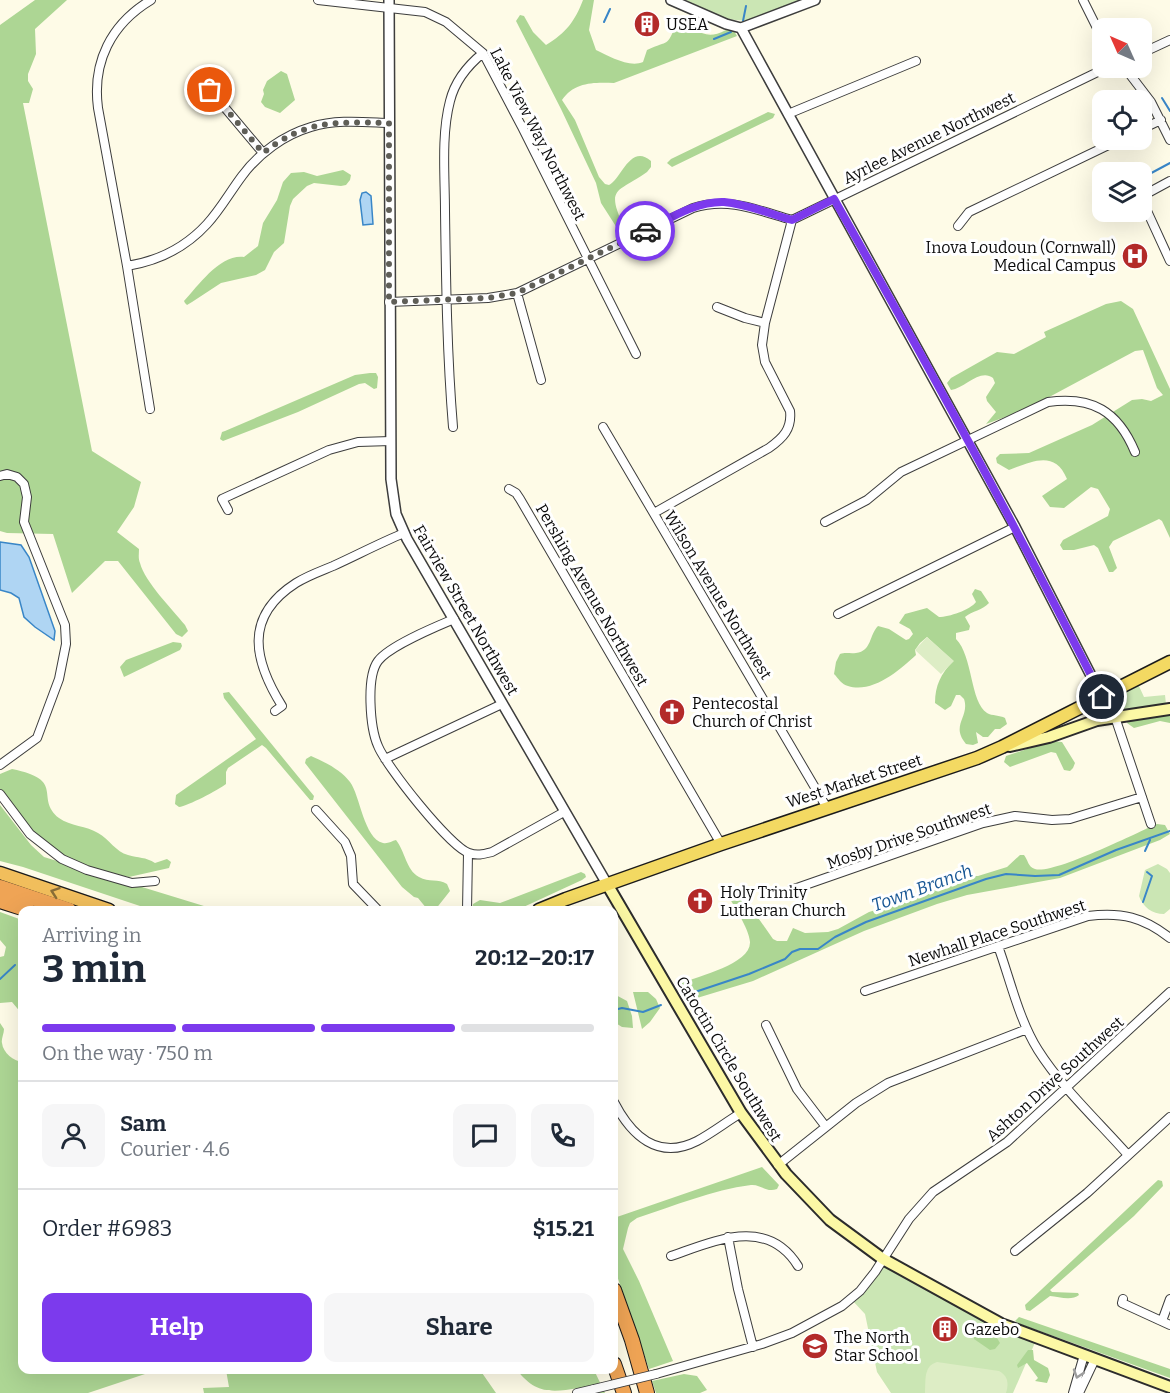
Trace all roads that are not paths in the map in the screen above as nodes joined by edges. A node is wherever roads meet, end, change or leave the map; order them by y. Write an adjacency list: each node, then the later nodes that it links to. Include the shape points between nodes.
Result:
1 (151, 0): 29 (street, via 128,16 112,36 102,57 97,83 98,108)
2 (318, 0): 6 (street, Lake View Way Northwest)
3 (671, 0): 8 (street)
4 (815, 0): 8 (street)
5 (1083, 0): 7 (street)
6 (388, 4): 11 (street, Lake View Way Northwest, via 436,17); 18 (street, Fairview Street Northwest)
7 (1092, 18)
8 (741, 28): 16 (street)
9 (1170, 40): 10 (street)
10 (1152, 48)
11 (483, 53): 27 (street, Lake View Way Northwest); 31 (street, via 459,78 448,111 444,163)
12 (916, 61): 16 (street)
13 (1092, 75): 24 (street, Ayrlee Avenue Northwest)
14 (1133, 78): 17 (street)
15 (210, 90): 22 (street)
16 (788, 114): 24 (street)
17 (1161, 120): 19 (street); 20 (street)
18 (389, 123): 22 (street, via 325,123 298,132); 32 (street, Fairview Street Northwest)
19 (1152, 124)
20 (1170, 140)
21 (1098, 150): 26 (street, via 969,212)
22 (263, 153): 29 (street, via 193,238 157,259)
23 (1170, 182): 28 (street, via 1142,200)
24 (834, 199): 25 (street, Ayrlee Avenue Northwest); 40 (street)
25 (792, 220): 27 (street, via 735,204 706,204); 34 (street)
26 (958, 226)
27 (587, 260): 30 (street); 35 (street, Lake View Way Northwest)
28 (1170, 261)
29 (127, 266): 37 (street)
30 (517, 293): 31 (street); 36 (street)
31 (446, 299): 32 (street); 38 (street)
32 (389, 302): 41 (street, Fairview Street Northwest)
33 (717, 307): 34 (street)
34 (765, 323): 46 (street, via 763,353 788,405 787,431 769,448)
35 (636, 354)
36 (541, 380)
37 (150, 409)
38 (453, 427)
39 (603, 427): 46 (street, Wilson Avenue Northwest)
40 (968, 440): 42 (street, via 1042,403 1064,400 1095,405 1112,415 1127,432); 47 (street, via 901,472 867,500); 48 (street)
41 (391, 441): 45 (street, via 358,442 329,450 222,499); 49 (street, Fairview Street Northwest, via 392,497)
42 (1135, 452)
43 (0, 476): 62 (street, via 7,474 24,484 24,522 65,625 66,644 61,671 37,738)
44 (509, 489): 69 (street, Pershing Avenue Northwest, via 520,499)
45 (228, 510)
46 (654, 513): 65 (street, Wilson Avenue Northwest)
47 (825, 522)
48 (1015, 527): 50 (street); 53 (street)
49 (404, 533): 51 (street, Fairview Street Northwest); 57 (street, via 297,583 276,601 258,638 260,663 282,706)
50 (838, 614)
51 (454, 619): 54 (street, Fairview Street Northwest); 61 (street, via 389,650 374,667 373,728)
52 (1170, 662): 53 (main road, West Market Street)
53 (1102, 697): 55 (main road, West Market Street)
54 (502, 704): 61 (street); 67 (street, Fairview Street Northwest)
55 (1090, 704): 59 (street); 60 (main road, West Market Street)
56 (1170, 709): 58 (main road)
57 (275, 711)
58 (1115, 717): 59 (main road); 64 (street)
59 (1097, 720): 60 (main road, via 1049,737)
60 (1002, 747): 65 (main road, West Market Street)
61 (385, 759): 70 (street, via 452,842)
62 (0, 765)
63 (0, 794): 72 (street, via 34,838 62,859 132,883)
64 (1142, 797): 68 (street); 75 (street, Mosby Drive Southwest, via 1070,819 1015,816 983,823)
65 (826, 808): 69 (main road, West Market Street)
66 (315, 810): 80 (street, via 345,843 351,856 353,884)
67 (564, 812): 70 (street, via 492,852); 73 (street, Fairview Street Northwest)
68 (1151, 824)
69 (721, 844): 73 (main road, West Market Street)
70 (468, 853): 81 (street)
71 (0, 873): 79 (highway, one-way to 71)
72 (155, 881)
73 (607, 884): 82 (main road, West Market Street); 93 (main road, Catoctin Circle Southwest)
74 (0, 887): 78 (highway)
75 (791, 890)
76 (0, 901): 83 (highway)
77 (0, 906): 84 (highway)
78 (57, 906)
79 (97, 906)
80 (374, 906)
81 (467, 906)
82 (549, 906)
83 (18, 907)
84 (18, 913)
85 (1170, 938): 86 (street, Newhall Place Southwest, via 1138,919 1113,914 1074,920)
86 (998, 946): 87 (street, Newhall Place Southwest); 90 (street)
87 (865, 991)
88 (1170, 992): 91 (street, Ashton Drive Southwest)
89 (766, 1025): 95 (street, via 797,1089)
90 (1027, 1029): 91 (street); 95 (street, via 888,1083)
91 (1067, 1087): 96 (street); 101 (street, Ashton Drive Southwest, via 1007,1142 933,1192 909,1219)
92 (618, 1110): 93 (street, via 639,1137 672,1148 697,1141)
93 (741, 1113): 97 (main road, Catoctin Circle Southwest)
94 (1170, 1117): 96 (street)
95 (826, 1127): 97 (street)
96 (1128, 1155): 99 (street)
97 (778, 1165): 101 (main road, Catoctin Circle Southwest, via 830,1220)
98 (728, 1237): 100 (street); 102 (street, via 769,1240 787,1251); 107 (street)
99 (1015, 1251)
100 (671, 1256)
101 (883, 1259): 107 (street, Ashton Drive Southwest, via 860,1291 842,1306 792,1333); 108 (main road, Catoctin Circle Southwest, via 1001,1324)
102 (798, 1266)
103 (1123, 1299): 106 (street, via 1122,1303)
104 (1170, 1299): 106 (street)
105 (618, 1301): 114 (highway)
106 (1166, 1323)
107 (753, 1347): 112 (street, Ashton Drive Southwest, bridge)
108 (1084, 1355): 109 (main road, Catoctin Circle Southwest); 115 (street, one-way to 115)
109 (1095, 1359): 111 (main road, Catoctin Circle Southwest); 116 (street)
110 (617, 1374): 113 (highway)
111 (1170, 1387)
112 (577, 1393)
113 (624, 1393)
114 (647, 1393)
115 (1073, 1393)
116 (1079, 1393)

